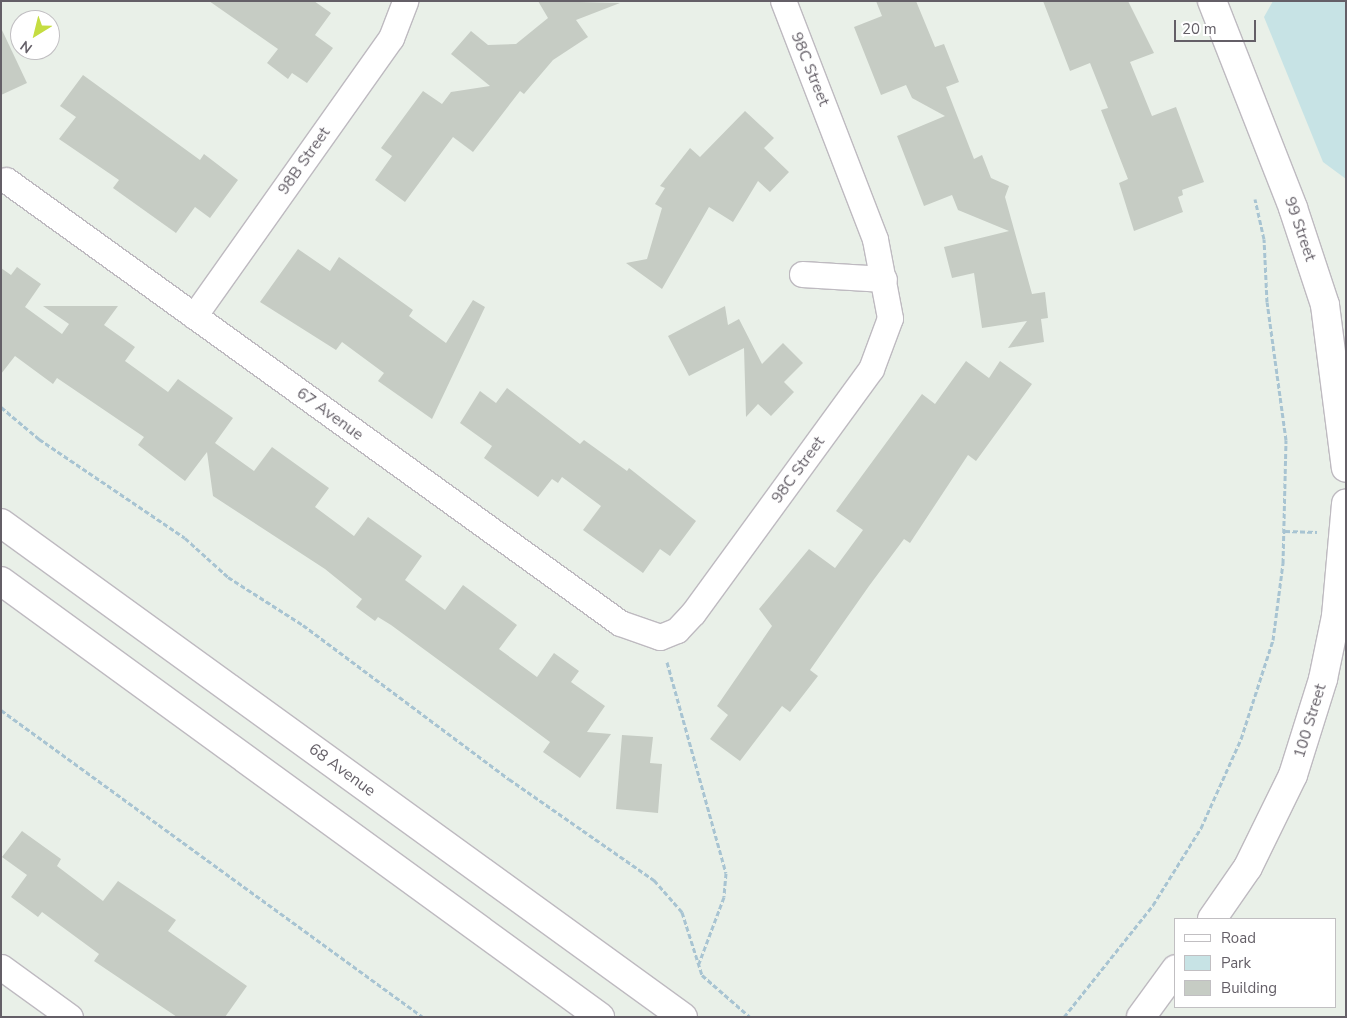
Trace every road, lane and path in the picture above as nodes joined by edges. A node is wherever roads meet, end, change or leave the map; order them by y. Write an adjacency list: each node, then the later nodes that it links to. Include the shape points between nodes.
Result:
1 (405, 1): 8 (street, 98B Street, via 391,38)
2 (783, 1): 7 (street, 98C Street, via 858,191)
3 (1212, 1): 10 (main road, 99 Street, via 1293,208 1325,305)
4 (6, 180): 8 (street, 67 Avenue)
5 (1254, 199): 13 (path, via 1262,221 1270,323 1285,409)
6 (802, 274): 7 (street)
7 (884, 279): 16 (street, 98C Street, via 890,318 871,369 693,613 677,630)
8 (194, 316): 16 (street, 67 Avenue, via 620,623)
9 (1, 407): 19 (path, via 39,439 185,538 228,577 303,625 509,779 654,880 682,912)
10 (1346, 468)
11 (1346, 503): 18 (main road, 100 Street, via 1336,616 1323,679 1293,775 1253,858)
12 (1, 523): 25 (main road, 68 Avenue)
13 (1285, 531): 14 (path); 27 (path, via 1273,640 1259,690 1219,793 1153,905)
14 (1319, 532)
15 (1, 582): 24 (main road)
16 (660, 637): 19 (path, via 726,872 724,896)
17 (1, 710): 23 (path)
18 (1213, 918)
19 (698, 964): 26 (path, via 712,988)
20 (1, 967): 22 (street)
21 (1174, 972): 28 (main road)
22 (70, 1017)
23 (423, 1017)
24 (600, 1017)
25 (683, 1017)
26 (750, 1017)
27 (1064, 1017)
28 (1141, 1017)

